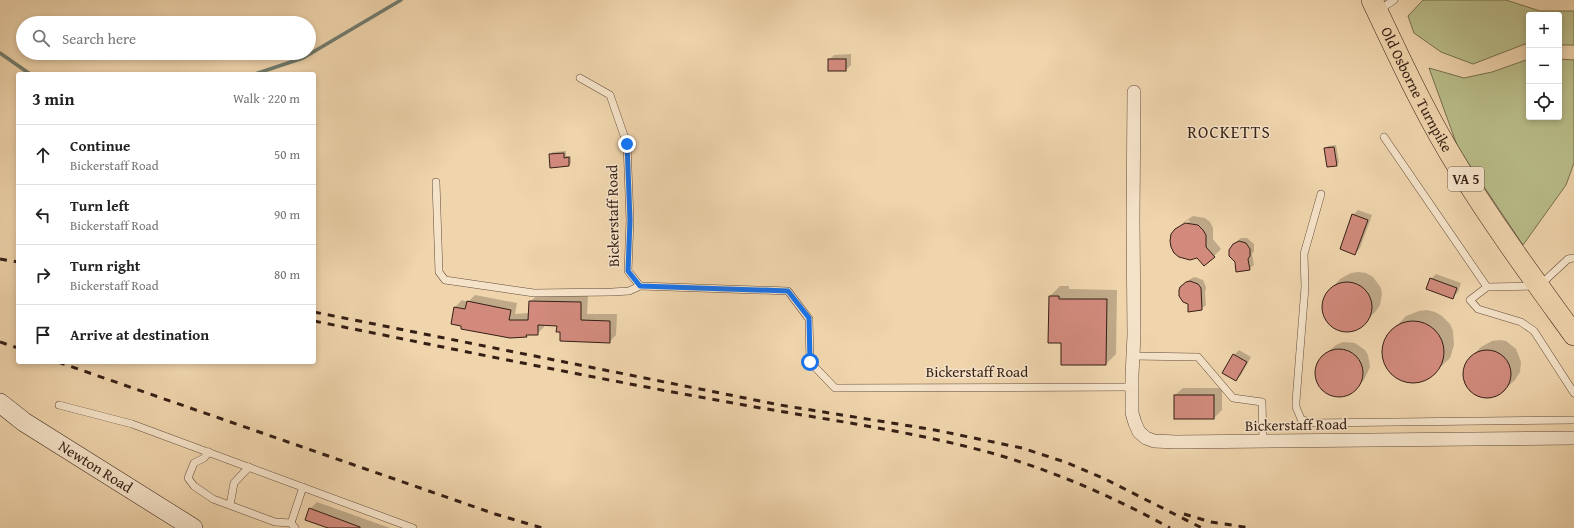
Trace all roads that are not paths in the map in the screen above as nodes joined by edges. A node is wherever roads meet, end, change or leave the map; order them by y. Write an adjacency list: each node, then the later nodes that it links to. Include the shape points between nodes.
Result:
1 (1381, 4): 9 (main road, Old Osborne Turnpike / VA 5, via 1437,131 1459,170)
2 (580, 78): 8 (lane, Bickerstaff Road, via 610,95 627,144 630,220 628,271)
3 (1134, 92): 12 (street)
4 (1384, 137): 10 (lane)
5 (436, 182): 8 (lane, via 439,272 445,280 534,293 629,291)
6 (1321, 194): 17 (lane, via 1304,254 1305,287 1296,400 1301,419 1311,423)
7 (1574, 258): 9 (lane, via 1568,259)
8 (640, 286): 13 (lane, Bickerstaff Road, via 788,291 809,318 810,362 835,388)
9 (1539, 286): 10 (lane); 11 (main road, Old Osborne Turnpike / VA 5)
10 (1487, 287): 14 (lane, via 1470,300 1478,309 1522,322 1534,331)
11 (1574, 335)
12 (1133, 356): 13 (street); 19 (lane, via 1198,357 1233,398 1262,402)
13 (1132, 387): 19 (street, Bickerstaff Road, via 1132,413 1139,432 1146,438 1176,442)
14 (1574, 394)
15 (0, 403): 25 (street, Newton Road, via 24,422)
16 (58, 404): 20 (lane, via 132,424)
17 (1574, 420)
18 (1574, 438): 19 (street, Bickerstaff Road)
19 (1263, 441)
20 (209, 452): 21 (lane); 23 (lane, via 194,463 188,478 194,486)
21 (249, 467): 22 (lane); 23 (lane, via 234,483)
22 (303, 486): 24 (lane); 26 (lane)
23 (230, 505): 24 (lane, via 275,522)
24 (293, 525)
25 (193, 528)
26 (413, 528)

